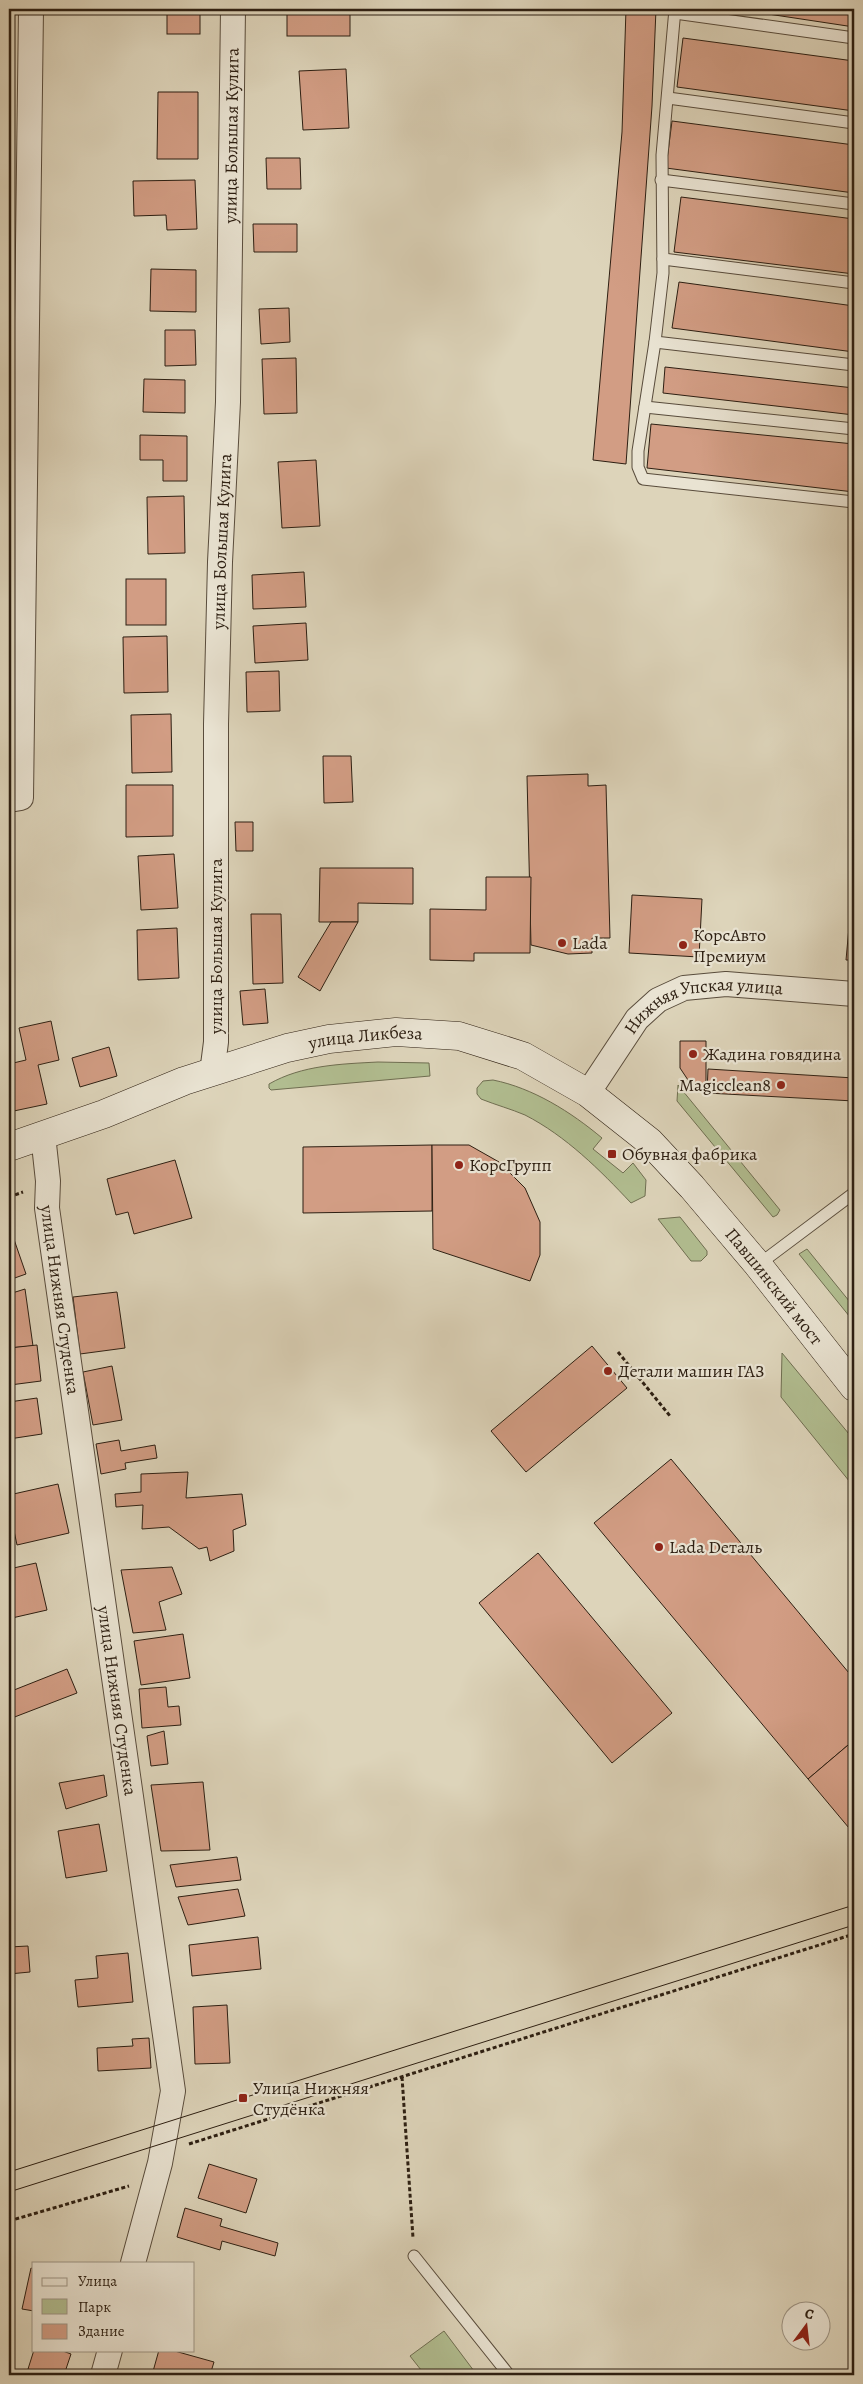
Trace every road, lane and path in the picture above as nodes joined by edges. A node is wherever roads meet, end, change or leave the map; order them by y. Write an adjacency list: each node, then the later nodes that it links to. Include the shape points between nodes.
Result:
1 (31, 9): 11 (street)
2 (233, 9): 19 (street, улица Большая Кулига, via 228,402 216,724 216,1042)
3 (675, 11): 4 (lane); 5 (lane)
4 (854, 38)
5 (668, 98): 6 (lane); 7 (lane)
6 (854, 123)
7 (661, 180): 8 (lane); 9 (lane)
8 (854, 204)
9 (663, 259): 10 (lane); 12 (lane)
10 (854, 283)
11 (18, 331): 17 (street, via 21,798)
12 (655, 342): 13 (lane); 14 (lane)
13 (854, 365)
14 (645, 407): 15 (lane); 16 (lane, via 638,451 638,467 643,479)
15 (854, 429)
16 (854, 502)
17 (9, 800)
18 (854, 994): 20 (street, Нижняя Упская улица, via 726,984 684,988 658,1000 637,1019)
19 (212, 1073): 20 (main road, улица Ликбеза, via 287,1048 329,1039 396,1032 459,1036 524,1056); 21 (main road, улица Ликбеза)
20 (588, 1093): 23 (main road, улица Ликбеза, via 650,1142)
21 (43, 1135): 22 (main road, улица Ликбеза); 33 (street, улица Нижняя Cтуденкa, via 47,1208 173,2091)
22 (9, 1147)
23 (692, 1186): 27 (main road, Павшинский мост)
24 (30, 1188): 26 (path)
25 (854, 1193): 27 (lane)
26 (9, 1197)
27 (758, 1264): 29 (main road, Павшинский мост)
28 (618, 1352): 30 (path)
29 (854, 1387)
30 (670, 1416)
31 (854, 1934): 32 (path)
32 (402, 2077): 33 (path); 36 (path)
33 (162, 2152): 34 (street, улица Нижняя Cтуденкa)
34 (156, 2178): 35 (path); 37 (street, улица Нижняя Cтуденкa)
35 (9, 2221)
36 (414, 2256): 40 (lane)
37 (133, 2262)
38 (109, 2352): 39 (street)
39 (103, 2375)
40 (509, 2375)

